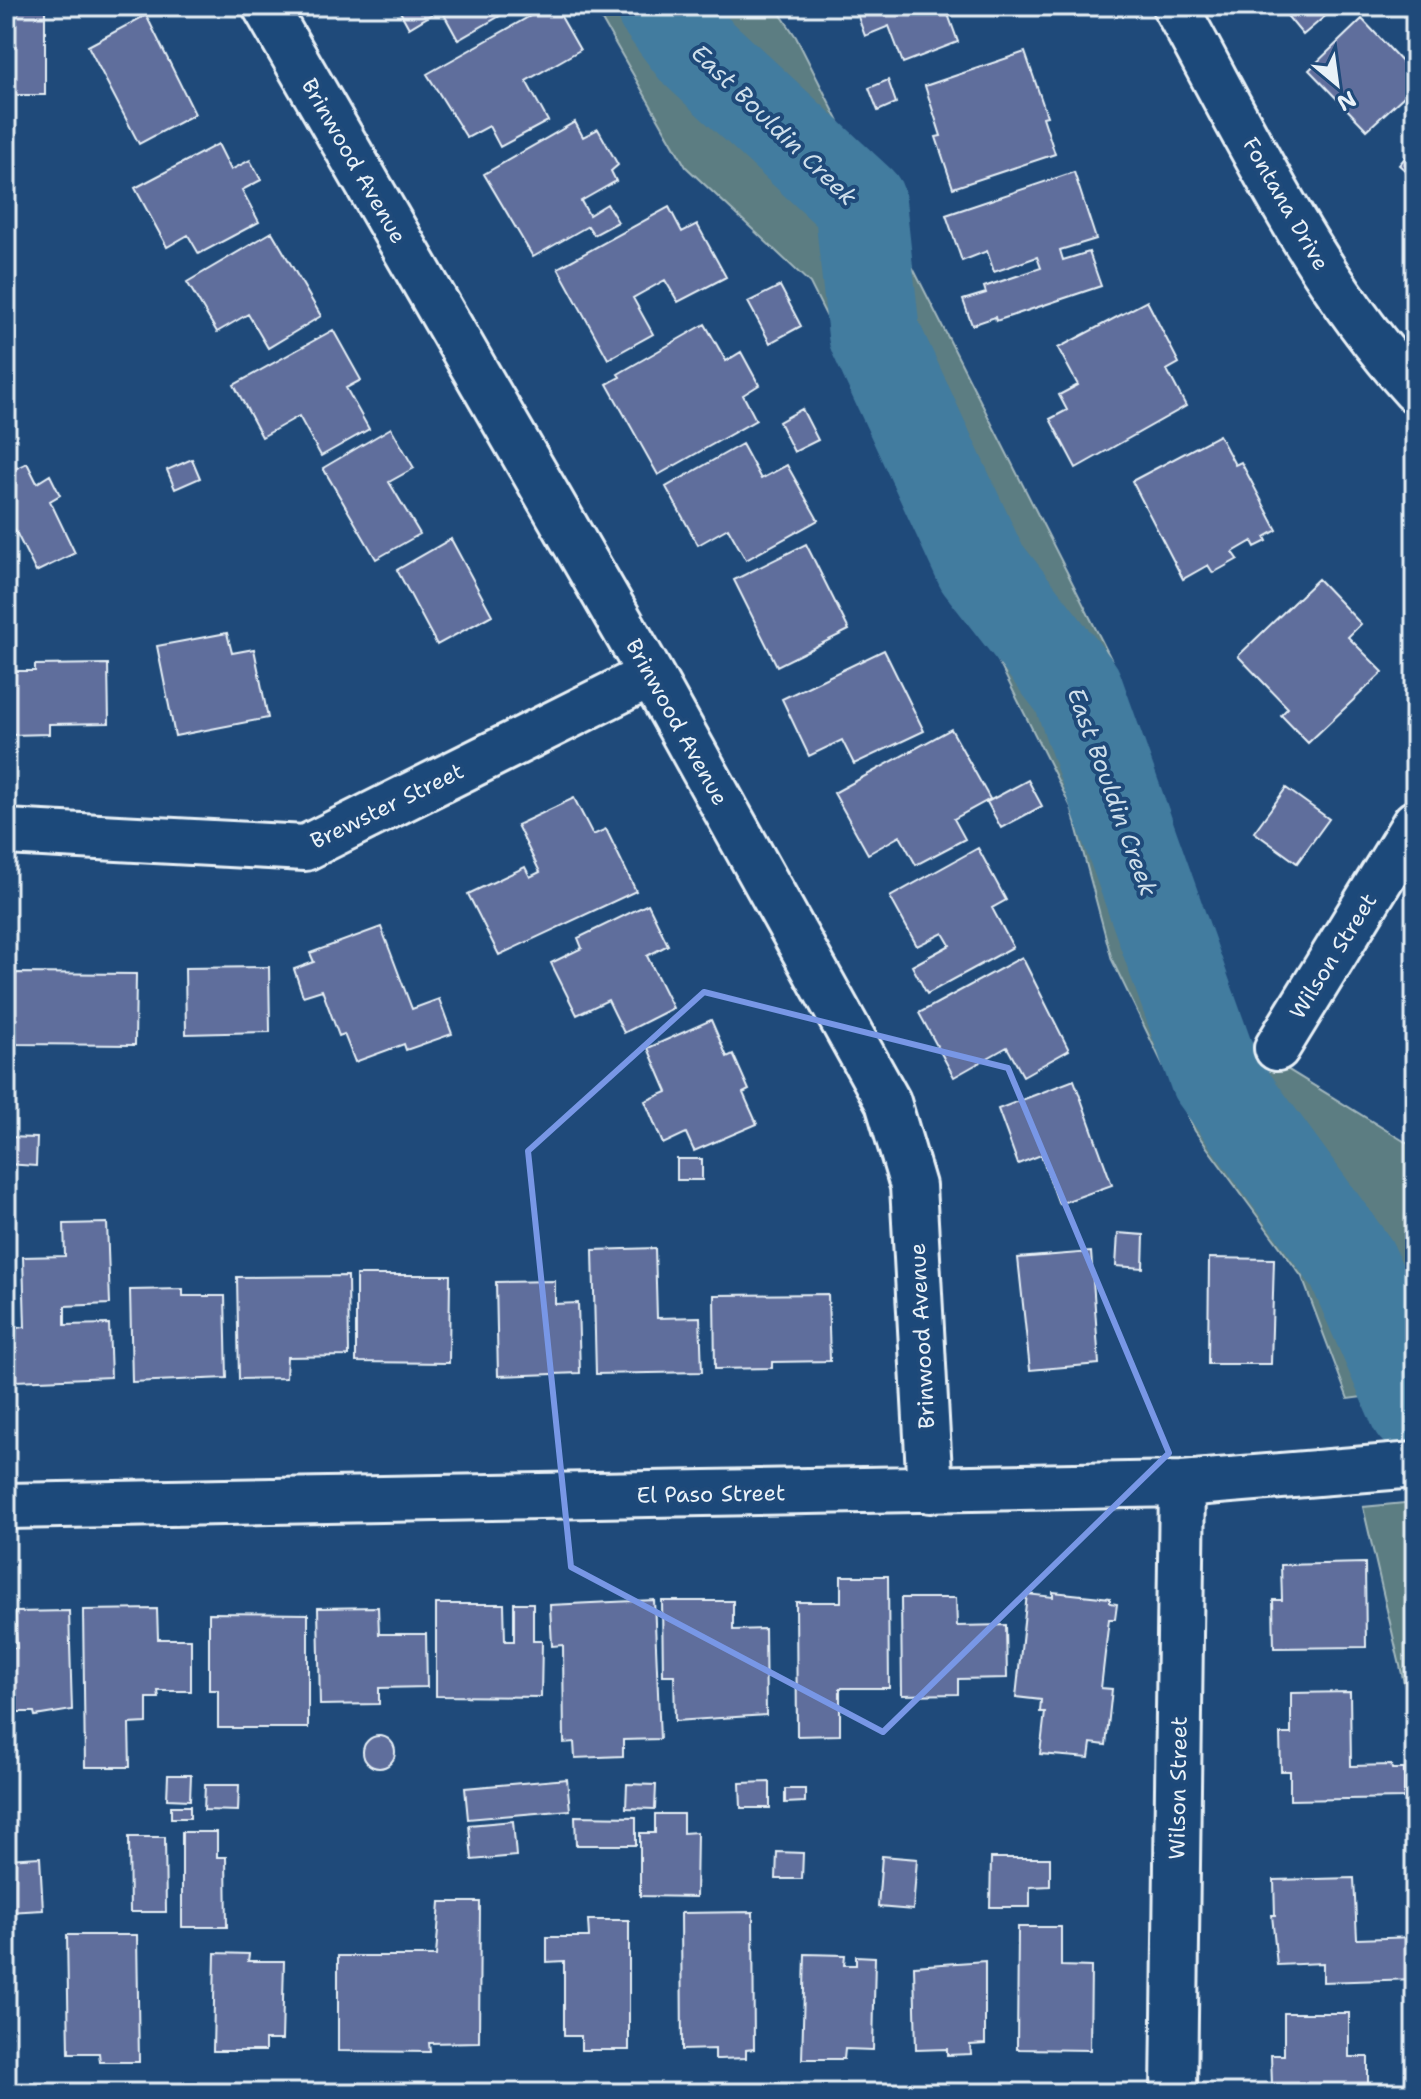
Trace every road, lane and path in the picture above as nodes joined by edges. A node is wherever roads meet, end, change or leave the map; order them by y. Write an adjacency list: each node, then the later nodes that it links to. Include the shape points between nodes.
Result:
1 (265, 6): 4 (street, Brinwood Avenue)
2 (1175, 6): 3 (street, Fontana Drive, via 1349,311)
3 (1415, 390)
4 (651, 675): 6 (street, Brewster Street, via 305,848); 10 (street, Brinwood Avenue, via 888,1102 913,1186)
5 (1415, 823): 7 (street, Wilson Street)
6 (6, 832)
7 (1277, 1048)
8 (1415, 1465): 9 (street, El Paso Street)
9 (1182, 1484): 10 (street, El Paso Street); 12 (street, Wilson Street)
10 (930, 1490): 11 (street, El Paso Street)
11 (6, 1506)
12 (1174, 2093)

